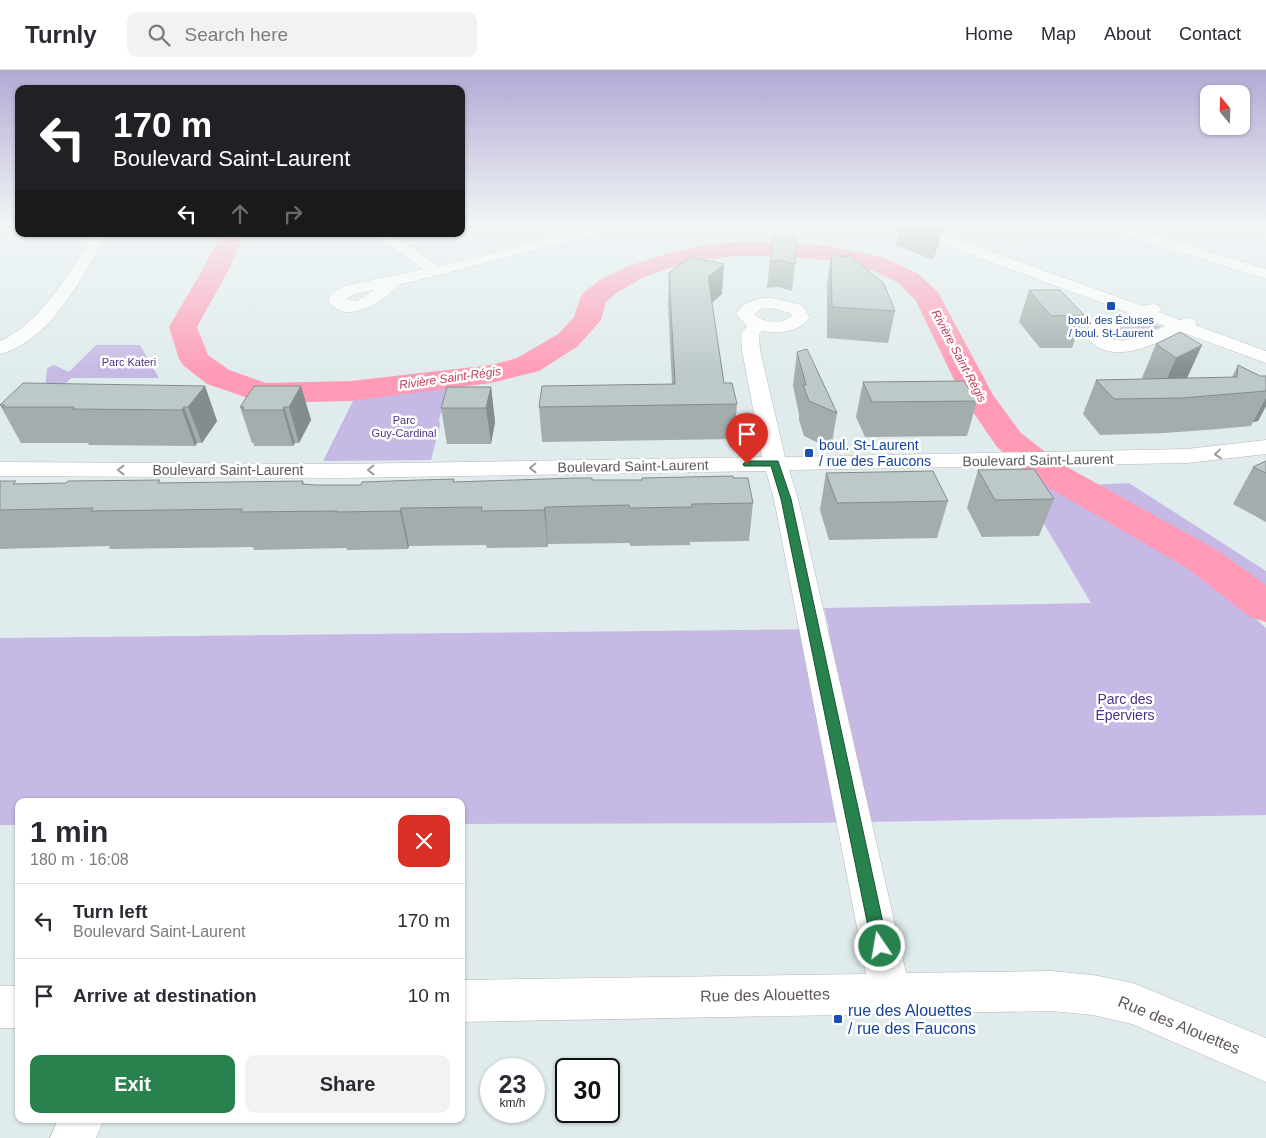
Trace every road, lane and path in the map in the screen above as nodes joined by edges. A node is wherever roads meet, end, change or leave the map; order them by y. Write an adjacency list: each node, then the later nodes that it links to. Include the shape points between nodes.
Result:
1 (73, 274): 10 (street, via 28,333)
2 (425, 274): 5 (street)
3 (1049, 274): 6 (street)
4 (1058, 274): 6 (street)
5 (393, 282)
6 (1151, 309): 7 (street); 7 (street, via 1093,334 1110,346 1135,345)
7 (1188, 323): 9 (street); 11 (street)
8 (758, 324): 15 (street, via 752,329 749,339)
9 (1266, 344)
10 (3, 347)
11 (1266, 357)
12 (1266, 447): 15 (street, Boulevard Saint-Laurent, one-way to 15, via 1187,456 1007,460)
13 (1266, 464): 15 (street, Boulevard Saint-Laurent, via 1221,470 1028,475)
14 (0, 469): 15 (street, Boulevard Saint-Laurent, one-way to 14)
15 (776, 472): 16 (street, Boulevard Saint-Laurent, via 381,487); 17 (street, via 786,499)
16 (0, 485)
17 (890, 992): 18 (street, Rue des Alouettes); 21 (street, Rue des Alouettes, via 1051,991 1114,998 1157,1012)
18 (465, 1001)
19 (0, 1007): 20 (street)
20 (15, 1007)
21 (1266, 1060)
22 (79, 1123): 23 (street)
23 (73, 1138)

